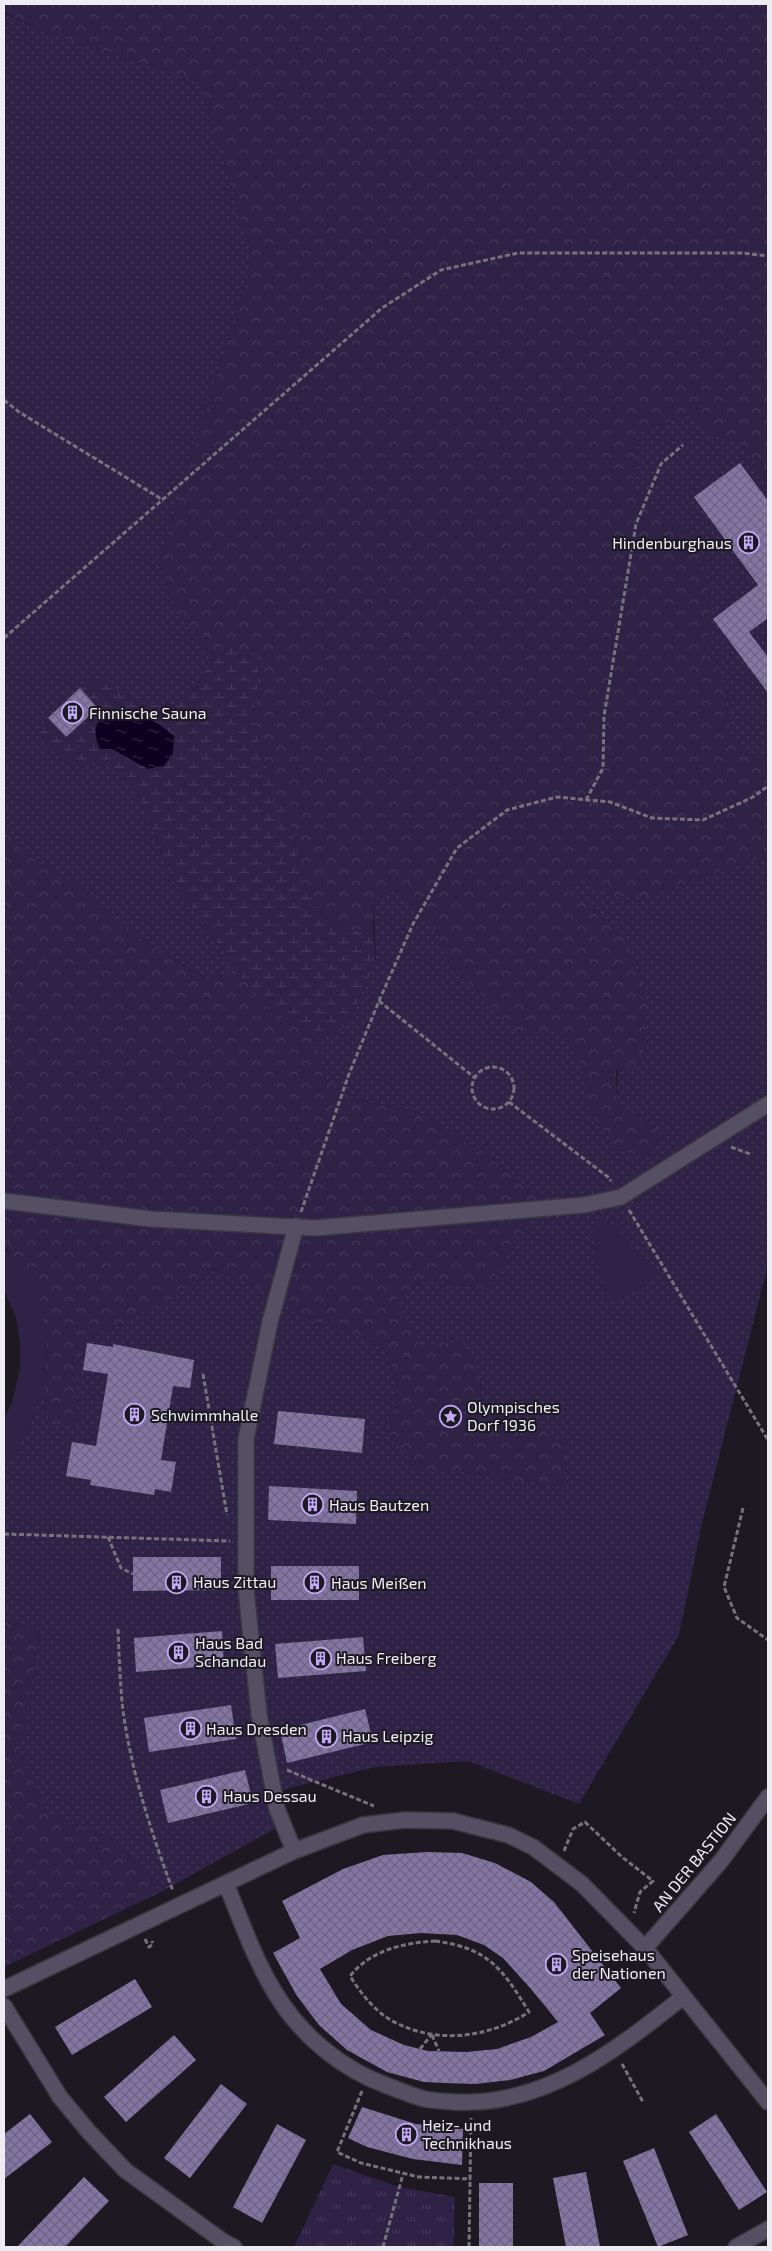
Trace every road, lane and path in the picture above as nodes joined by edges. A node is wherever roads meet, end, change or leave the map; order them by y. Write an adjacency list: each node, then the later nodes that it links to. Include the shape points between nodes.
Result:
1 (768, 256): 4 (path, via 742,253 518,253 441,270 382,308)
2 (4, 400): 4 (path)
3 (683, 445): 7 (path, via 661,464 636,524 604,716 603,768)
4 (162, 500): 5 (path)
5 (4, 638)
6 (768, 786): 7 (path, via 753,797 703,820 652,818 610,802)
7 (586, 800): 8 (path, via 557,797 507,810 457,848 413,924)
8 (379, 1001): 9 (path); 14 (path, via 349,1074)
9 (475, 1078): 10 (path, via 474,1098 481,1106 501,1108); 10 (path, via 489,1068 506,1071 513,1080 514,1092)
10 (509, 1102): 12 (path, via 608,1177)
11 (768, 1104): 12 (street)
12 (621, 1197): 14 (street, via 584,1205 315,1228); 16 (path)
13 (4, 1201): 14 (street, via 152,1219)
14 (296, 1226): 22 (street, via 270,1322 246,1440)
15 (203, 1374): 18 (path)
16 (768, 1440)
17 (743, 1508): 25 (path, via 724,1587 737,1618)
18 (228, 1521)
19 (230, 1531): 22 (path)
20 (4, 1534): 21 (path)
21 (108, 1537): 22 (path); 23 (path, via 122,1568)
22 (239, 1541): 26 (street, via 259,1714)
23 (133, 1574)
24 (118, 1630): 32 (path, via 122,1703 129,1744 146,1812)
25 (768, 1640)
26 (268, 1762): 28 (path); 29 (street, via 277,1809)
27 (768, 1797): 36 (street, AN DER BASTION, via 721,1861)
28 (378, 1808)
29 (294, 1852): 30 (street, via 363,1825 405,1820 453,1821 508,1835 534,1847); 31 (street)
30 (558, 1865): 33 (street); 33 (path, via 573,1829 585,1822 653,1881 640,1892)
31 (226, 1884): 32 (street); 44 (street, via 280,2000 316,2043)
32 (178, 1906): 37 (street)
33 (628, 1930): 36 (street)
34 (152, 1942): 35 (path)
35 (148, 1947)
36 (645, 1948): 38 (street)
37 (4, 1990)
38 (683, 1997): 42 (street); 46 (street)
39 (4, 2006): 51 (street, via 60,2097 125,2170)
40 (432, 2034): 40 (path, via 389,2018 374,2006 350,1976 358,1966 388,1949 410,1943 460,1944 484,1955 504,1975 528,2012 513,2022 474,2034); 41 (path); 43 (path)
41 (420, 2049)
42 (615, 2050): 44 (street, via 552,2084 497,2100 471,2103 422,2098); 45 (path)
43 (439, 2051)
44 (367, 2078): 48 (path, via 337,2152 361,2163)
45 (643, 2102)
46 (768, 2102)
47 (472, 2137): 49 (path)
48 (403, 2174): 49 (path); 52 (path)
49 (471, 2179): 53 (path)
50 (768, 2228): 54 (street)
51 (234, 2247)
52 (383, 2247)
53 (469, 2247)
54 (736, 2247)

